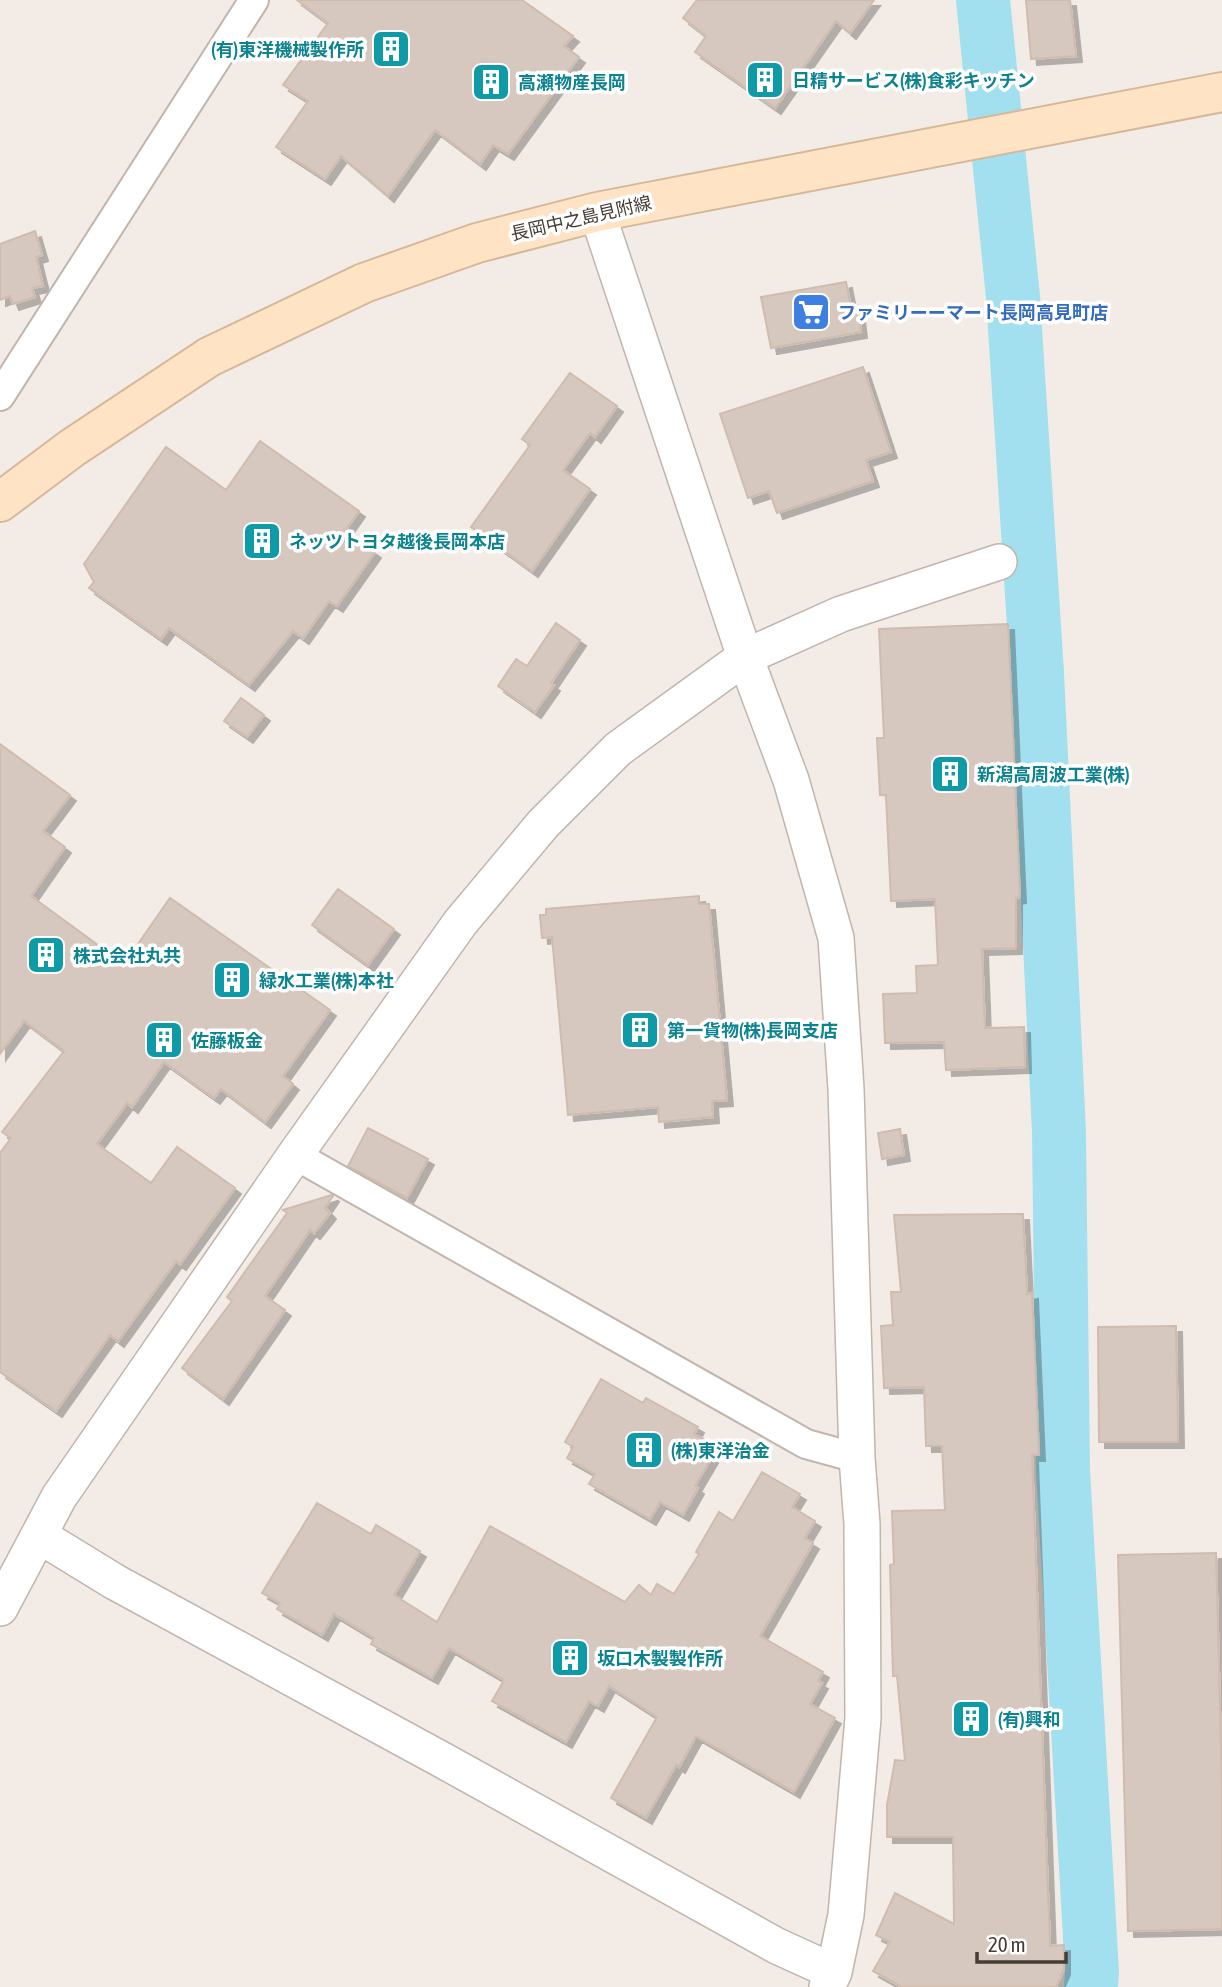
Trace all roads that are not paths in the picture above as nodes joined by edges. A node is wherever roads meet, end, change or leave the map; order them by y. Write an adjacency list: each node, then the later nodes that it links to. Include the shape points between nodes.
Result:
1 (254, 0): 4 (street)
2 (1222, 92): 3 (main road, 長岡中之島見附線)
3 (597, 212): 5 (main road, 長岡中之島見附線, via 477,243 364,283 221,351); 7 (street)
4 (0, 396)
5 (2, 497)
6 (999, 562): 7 (street, via 841,614)
7 (745, 657): 8 (street, via 618,749 543,824 460,923); 9 (street, via 791,780 836,938 846,1089)
8 (295, 1155): 9 (street, via 806,1444); 10 (street, via 59,1497)
9 (857, 1458): 12 (street, via 863,1718 846,1915)
10 (40, 1536): 11 (street); 12 (street)
11 (0, 1608)
12 (830, 1980)

